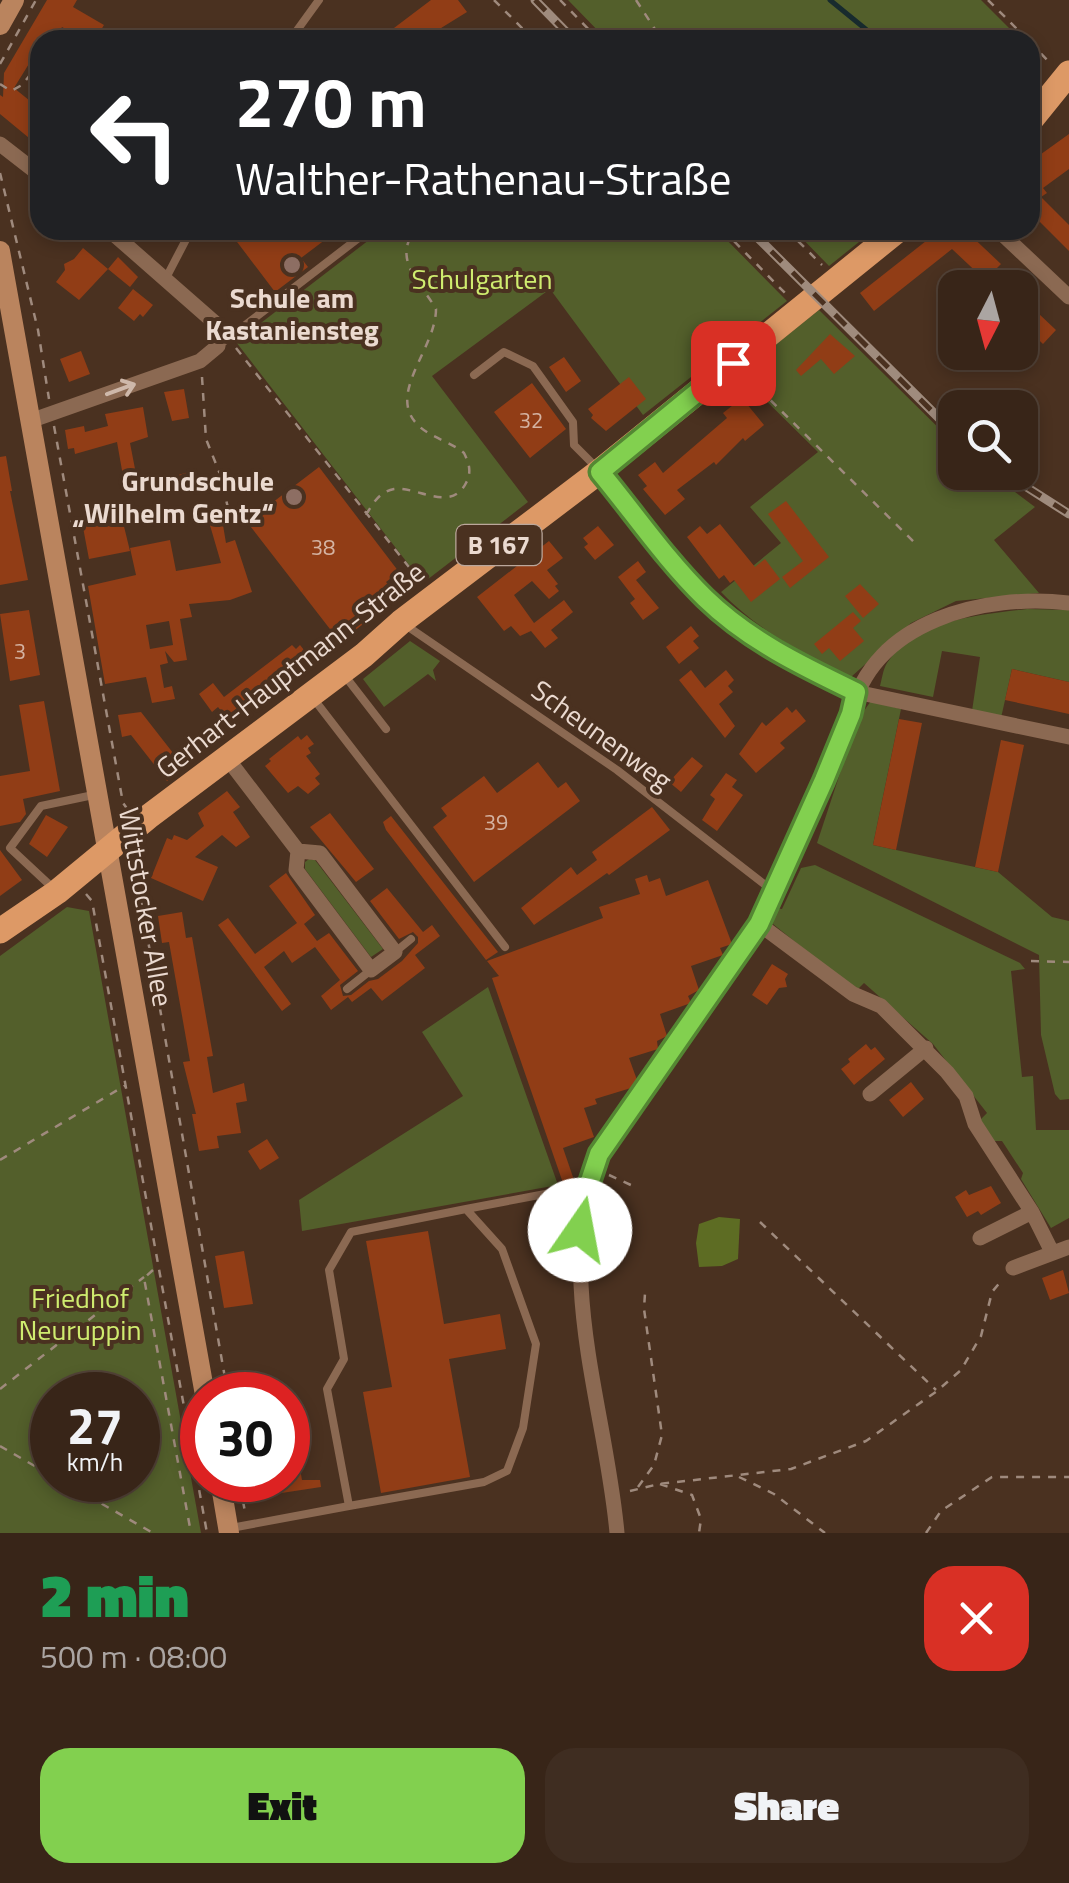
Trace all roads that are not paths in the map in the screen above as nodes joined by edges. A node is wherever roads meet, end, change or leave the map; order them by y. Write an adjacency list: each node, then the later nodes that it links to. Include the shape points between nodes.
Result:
1 (14, 0): 3 (main road)
2 (319, 0): 4 (lane)
3 (0, 25)
4 (297, 30)
5 (1064, 72): 6 (main road)
6 (1040, 107)
7 (0, 144): 8 (street)
8 (30, 167)
9 (121, 240): 15 (street)
10 (185, 240): 15 (lane)
11 (356, 240): 17 (lane)
12 (886, 240): 20 (main road, Gerhart-Hauptmann-Straße / B 167)
13 (1009, 240): 16 (street)
14 (0, 250): 19 (main road, Wittstocker Allee)
15 (166, 278): 17 (street, via 215,323)
16 (1069, 297)
17 (224, 343): 19 (street, one-way to 17, via 200,360)
18 (474, 376): 20 (lane, via 504,352 532,366 572,422 574,445)
19 (30, 422): 29 (main road, Wittstocker Allee)
20 (600, 472): 22 (main road, Gerhart-Hauptmann-Straße / B 167); 24 (street, via 726,616 775,652)
21 (1069, 603): 24 (street, via 993,602 950,614 908,632)
22 (401, 622): 23 (main road, Gerhart-Hauptmann-Straße / B 167); 32 (lane, Scheunenweg, via 617,770)
23 (342, 673): 25 (main road, Gerhart-Hauptmann-Straße / B 167); 26 (lane)
24 (856, 692): 27 (street); 32 (street)
25 (310, 694): 28 (main road, Gerhart-Hauptmann-Straße / B 167); 37 (lane)
26 (386, 729)
27 (1069, 737)
28 (227, 758): 30 (street); 31 (main road, Gerhart-Hauptmann-Straße / B 167)
29 (99, 793): 31 (main road, Wittstocker Allee); 33 (lane, via 40,806 10,848)
30 (298, 850): 38 (street, via 320,853); 39 (street, via 296,870)
31 (109, 852): 33 (main road, Gerhart-Hauptmann-Straße / B 167); 50 (main road, Wittstocker Allee)
32 (773, 891): 34 (street)
33 (66, 894): 35 (main road, Gerhart-Hauptmann-Straße / B 167)
34 (759, 924): 41 (street, via 853,994 881,1006); 43 (street, via 599,1154)
35 (0, 931)
36 (411, 939): 38 (lane)
37 (505, 948)
38 (395, 952): 39 (street)
39 (372, 970): 40 (lane)
40 (347, 990)
41 (926, 1048): 42 (street); 45 (street, via 966,1096 975,1124)
42 (870, 1094)
43 (585, 1196): 44 (lane, via 566,1190); 54 (street, via 580,1230 587,1346)
44 (466, 1209): 52 (lane, via 350,1232 330,1270 344,1359 327,1389); 52 (lane, via 502,1249 536,1344 522,1428 507,1470 484,1482)
45 (1032, 1212): 46 (street); 48 (street)
46 (980, 1238)
47 (1069, 1246): 48 (street)
48 (1052, 1252): 49 (street)
49 (1013, 1268)
50 (201, 1372)
51 (227, 1502): 53 (main road)
52 (349, 1506): 53 (lane)
53 (235, 1528)
54 (618, 1533)

